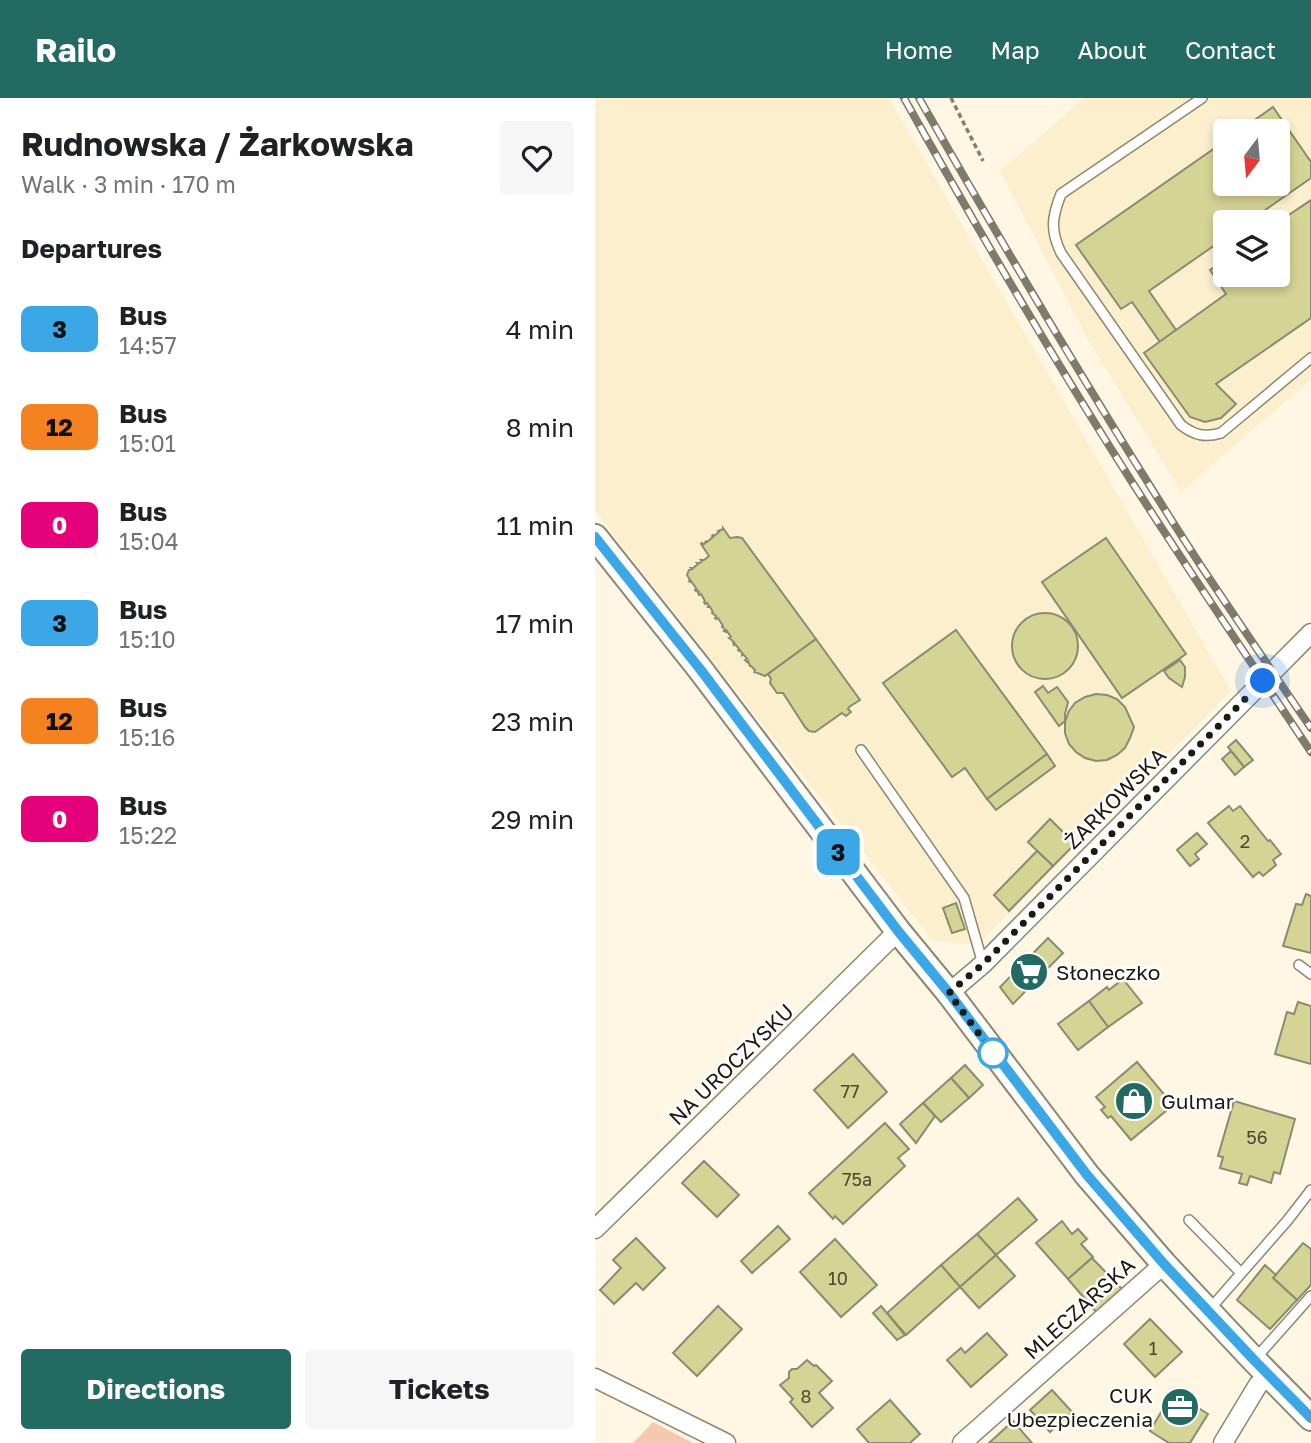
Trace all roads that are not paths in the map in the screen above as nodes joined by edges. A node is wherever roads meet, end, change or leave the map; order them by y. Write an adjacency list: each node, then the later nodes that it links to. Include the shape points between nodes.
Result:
1 (1202, 98): 2 (lane, via 1061,194 1053,223 1055,239 1190,432 1202,436 1221,433)
2 (1311, 358)
3 (595, 537): 6 (main road)
4 (1311, 633): 7 (street, ŻARKOWSKA)
5 (861, 750): 7 (lane, via 964,898)
6 (898, 931): 10 (main road); 13 (street, NA UROCZYSKU)
7 (983, 964): 10 (street, ŻARKOWSKA)
8 (1299, 965): 9 (lane)
9 (1311, 974)
10 (949, 993): 14 (main road, via 1087,1175)
11 (1311, 1190): 15 (lane)
12 (1189, 1220): 15 (lane)
13 (595, 1229)
14 (1164, 1264): 17 (main road); 22 (street, MLECZARSKA)
15 (1241, 1273): 17 (lane)
16 (1311, 1296): 18 (lane)
17 (1208, 1312): 18 (main road)
18 (1261, 1368): 20 (main road); 23 (street, via 1258,1385)
19 (595, 1378): 21 (street)
20 (1311, 1418)
21 (726, 1443)
22 (962, 1443)
23 (1223, 1443)

